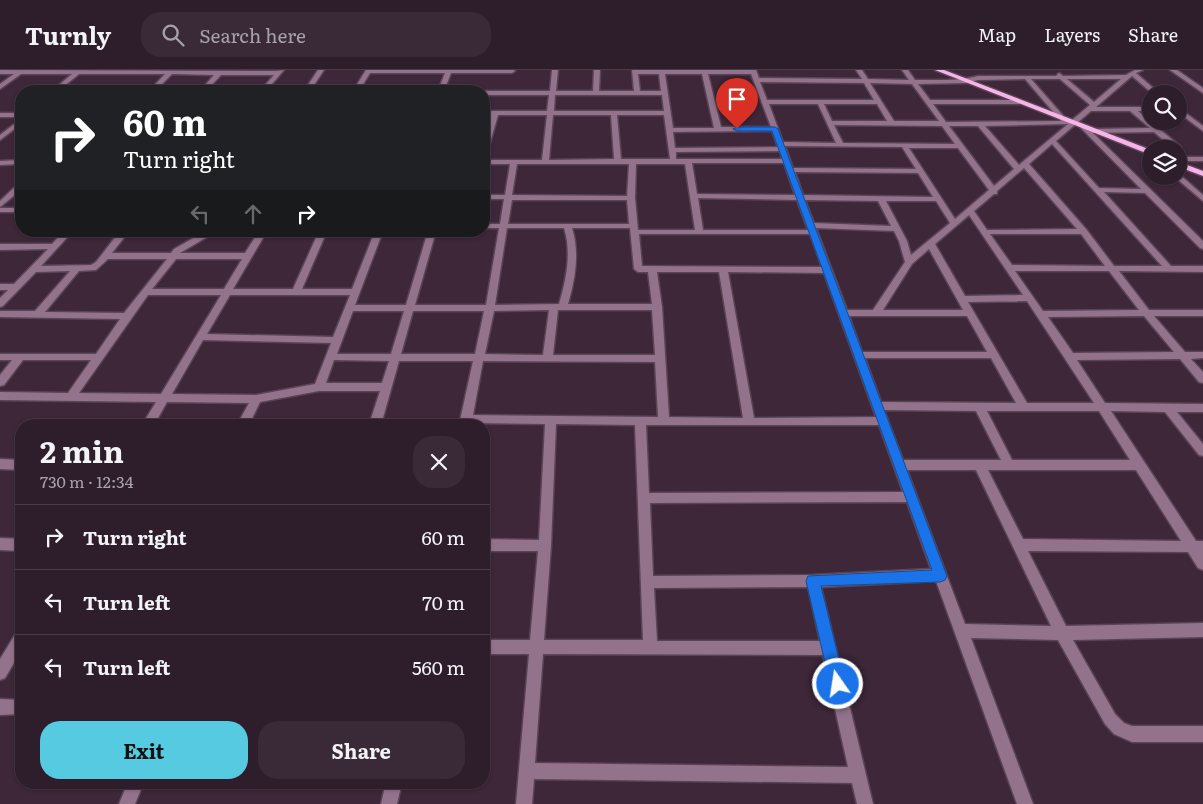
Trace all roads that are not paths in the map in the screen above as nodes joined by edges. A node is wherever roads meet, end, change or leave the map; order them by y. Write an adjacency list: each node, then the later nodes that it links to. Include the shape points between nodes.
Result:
1 (321, 70): 35 (street)
2 (368, 70): 14 (street); 36 (street)
3 (555, 70): 44 (street)
4 (597, 70): 45 (street)
5 (859, 70): 28 (street)
6 (905, 70): 29 (street)
7 (938, 70): 30 (main road)
8 (1054, 70): 25 (street)
9 (1173, 70): 40 (street)
10 (95, 71): 11 (street); 20 (street)
11 (134, 71): 12 (street)
12 (172, 71): 21 (street); 32 (street)
13 (280, 71): 21 (street); 34 (street)
14 (449, 71): 15 (street); 37 (street)
15 (488, 71): 27 (street)
16 (635, 71): 22 (street); 46 (street)
17 (704, 71): 22 (street); 24 (street); 78 (street)
18 (0, 72): 19 (street)
19 (20, 72): 20 (street); 39 (street)
20 (78, 72): 31 (street)
21 (220, 72): 33 (street)
22 (662, 72): 47 (street)
23 (1133, 73): 25 (street); 38 (street); 53 (street)
24 (755, 74): 28 (street); 48 (street)
25 (1060, 76): 26 (street); 53 (street)
26 (1026, 77): 30 (street, via 973,76); 67 (street)
27 (510, 80): 42 (street); 44 (street)
28 (866, 82): 29 (street); 50 (street)
29 (913, 82): 30 (street); 51 (street)
30 (967, 82): 52 (main road)
31 (62, 85)
32 (158, 85)
33 (208, 85)
34 (268, 85)
35 (311, 85)
36 (359, 85)
37 (443, 85)
38 (1147, 85)
39 (0, 86)
40 (1195, 86): 41 (street); 43 (street)
41 (1203, 86)
42 (490, 90)
43 (1203, 91)
44 (553, 93): 45 (street); 61 (street)
45 (596, 93): 46 (street)
46 (637, 93): 47 (street)
47 (664, 93): 59 (street)
48 (765, 102): 49 (street); 74 (street)
49 (820, 102): 50 (street); 70 (street)
50 (878, 102): 68 (street)
51 (927, 102): 52 (street); 69 (street)
52 (1019, 102): 67 (main road)
53 (1091, 107): 54 (street); 67 (street)
54 (1132, 109): 55 (street); 65 (street)
55 (1142, 110)
56 (490, 113): 57 (street)
57 (495, 113): 61 (street); 76 (street)
58 (614, 113): 59 (street); 61 (street); 95 (street)
59 (668, 113): 77 (street)
60 (1187, 113): 66 (street)
61 (550, 114): 94 (street)
62 (0, 115): 63 (street)
63 (15, 115)
64 (1187, 116): 75 (street)
65 (1142, 118)
66 (1203, 119)
67 (1069, 121): 71 (street); 73 (main road); 83 (street)
68 (891, 122): 69 (street); 70 (street)
69 (943, 122): 71 (street); 86 (street)
70 (830, 123): 84 (street)
71 (979, 123): 104 (street)
72 (15, 126): 81 (street)
73 (1082, 127): 80 (main road); 110 (street)
74 (775, 129): 78 (street); 87 (street)
75 (1203, 129)
76 (490, 130)
77 (669, 130): 78 (street); 88 (street)
78 (718, 130)
79 (1156, 130): 80 (street); 82 (street)
80 (1094, 131): 89 (main road)
81 (1, 136)
82 (1168, 140)
83 (1053, 141): 104 (street); 109 (street)
84 (841, 146): 85 (street); 87 (street)
85 (906, 146): 86 (street); 106 (street)
86 (960, 146): 111 (street)
87 (782, 147): 88 (street); 103 (street)
88 (672, 150): 100 (street)
89 (1142, 150)
90 (1187, 156): 92 (street)
91 (1187, 159): 92 (street)
92 (1191, 159): 93 (street)
93 (1203, 159)
94 (545, 161): 95 (street); 99 (street)
95 (618, 161): 96 (street)
96 (633, 161): 100 (street); 117 (street)
97 (15, 162): 102 (street)
98 (490, 162): 99 (street)
99 (514, 162): 116 (street)
100 (674, 162): 101 (street)
101 (688, 162): 103 (street); 114 (street)
102 (0, 163)
103 (788, 165): 106 (street); 118 (street)
104 (1022, 167): 111 (street); 133 (street)
105 (1187, 167): 107 (main road)
106 (922, 171): 120 (street)
107 (1203, 174)
108 (1187, 184): 121 (street)
109 (1098, 190): 110 (street); 155 (street)
110 (1148, 191): 136 (street)
111 (994, 192): 125 (street)
112 (0, 194): 113 (street)
113 (14, 194): 122 (street)
114 (695, 196): 118 (street); 134 (street)
115 (490, 197): 116 (street)
116 (507, 197): 117 (street); 128 (street)
117 (631, 198): 131 (street)
118 (800, 198): 119 (street); 130 (street)
119 (881, 199): 120 (street); 132 (street)
120 (939, 199): 126 (street)
121 (1203, 199)
122 (0, 205)
123 (0, 210): 124 (street)
124 (15, 210)
125 (970, 211): 126 (street); 135 (street)
126 (954, 224): 145 (street)
127 (490, 226): 128 (street)
128 (502, 226): 129 (street); 171 (street)
129 (566, 226): 131 (street); 172 (street, via 571,242 571,259 568,290)
130 (812, 228): 132 (street); 134 (street); 161 (street)
131 (634, 229): 134 (street); 159 (street, via 638,268)
132 (896, 229): 152 (street)
133 (1083, 231): 135 (street); 154 (street)
134 (699, 232)
135 (986, 232): 153 (street)
136 (1189, 233): 137 (street); 147 (street)
137 (1203, 233)
138 (63, 237): 146 (street)
139 (120, 237): 150 (street)
140 (201, 237): 149 (street, via 180,248)
141 (260, 237): 151 (street)
142 (320, 237): 167 (street)
143 (377, 237): 166 (street)
144 (430, 237): 173 (street)
145 (930, 245): 152 (street); 168 (street)
146 (55, 246): 148 (street); 156 (street)
147 (1203, 246)
148 (0, 247)
149 (174, 255): 150 (street); 151 (street); 164 (street)
150 (106, 256): 157 (street, via 93,268)
151 (248, 256): 165 (street)
152 (909, 262): 177 (street)
153 (1010, 268): 154 (street); 169 (street)
154 (1112, 268): 155 (street); 179 (street)
155 (1168, 268): 158 (street)
156 (33, 269): 157 (street); 163 (street)
157 (76, 269): 183 (street)
158 (1203, 269)
159 (652, 270): 160 (street); 174 (street)
160 (723, 270): 161 (street); 223 (street)
161 (827, 270): 176 (street)
162 (0, 287): 163 (street)
163 (16, 287): 170 (street)
164 (145, 292): 165 (street); 184 (street)
165 (229, 292): 167 (street); 185 (street)
166 (354, 292): 167 (street); 175 (street)
167 (296, 293)
168 (962, 298): 169 (street); 178 (street)
169 (1029, 298): 182 (street)
170 (0, 304)
171 (490, 306): 172 (street); 173 (street); 197 (street)
172 (559, 306): 174 (street); 199 (street)
173 (410, 307): 175 (street); 196 (street)
174 (657, 307): 198 (street)
175 (349, 308): 186 (street)
176 (843, 313): 177 (street); 187 (street)
177 (876, 313): 178 (street)
178 (971, 313): 188 (street)
179 (1146, 313): 180 (street); 182 (street); 190 (street)
180 (1203, 313)
181 (0, 314): 183 (street)
182 (1040, 314): 195 (street)
183 (37, 315): 184 (street)
184 (127, 316): 193 (street)
185 (201, 337): 186 (street); 206 (street)
186 (336, 340): 194 (street)
187 (859, 355): 188 (street); 208 (street)
188 (994, 355): 210 (street)
189 (1203, 355): 190 (street)
190 (1183, 356): 195 (street); 200 (street)
191 (0, 357): 192 (street)
192 (20, 357): 193 (street); 201 (street)
193 (98, 357): 204 (street)
194 (330, 357): 196 (street); 202 (street)
195 (1070, 357): 211 (street)
196 (395, 358): 197 (street); 203 (street)
197 (479, 358): 199 (street); 217 (street)
198 (660, 358): 199 (street); 220 (street)
199 (548, 359)
200 (1203, 379)
201 (0, 382)
202 (319, 387): 203 (street); 207 (street)
203 (387, 387): 216 (street)
204 (72, 395): 205 (street); 206 (street)
205 (0, 396)
206 (164, 397): 207 (street); 214 (street)
207 (256, 399): 215 (street)
208 (878, 406): 209 (street); 222 (street)
209 (978, 406): 210 (street); 229 (street)
210 (1022, 406): 211 (street)
211 (1100, 406): 212 (street); 230 (street)
212 (1168, 408): 213 (street); 224 (street)
213 (1203, 408)
214 (151, 419)
215 (246, 419)
216 (377, 419)
217 (466, 419)
218 (551, 419): 219 (street); 221 (street); 237 (street)
219 (640, 420): 220 (street); 232 (street)
220 (664, 420): 223 (street)
221 (490, 421)
222 (883, 421): 223 (street); 227 (street)
223 (749, 422)
224 (1203, 452)
225 (0, 464): 226 (street)
226 (15, 465)
227 (900, 465): 228 (street); 231 (street)
228 (980, 465): 229 (street); 236 (street)
229 (1009, 465): 230 (street)
230 (1138, 465): 238 (street)
231 (911, 497): 232 (street); 240 (street)
232 (645, 498): 242 (street)
233 (0, 544): 234 (street)
234 (15, 545)
235 (490, 545): 237 (street)
236 (1020, 545): 238 (street); 245 (street)
237 (545, 546): 246 (street)
238 (1198, 547): 239 (street)
239 (1203, 564)
240 (940, 576): 241 (street); 244 (street)
241 (813, 581): 242 (street); 250 (street)
242 (647, 582): 248 (street)
243 (1203, 630): 245 (street)
244 (961, 631): 245 (street); 263 (street)
245 (1062, 633): 254 (street, via 1110,719 1119,729 1132,734)
246 (536, 646): 247 (street); 248 (street); 255 (street)
247 (490, 647)
248 (650, 647): 250 (street)
249 (15, 648): 251 (street)
250 (829, 648): 256 (street)
251 (0, 674)
252 (0, 707): 253 (street)
253 (15, 707)
254 (1203, 734)
255 (527, 771): 256 (street); 261 (street)
256 (858, 775): 262 (street)
257 (133, 789): 259 (street)
258 (392, 789): 260 (street)
259 (128, 804)
260 (389, 804)
261 (524, 804)
262 (865, 804)
263 (1025, 804)

